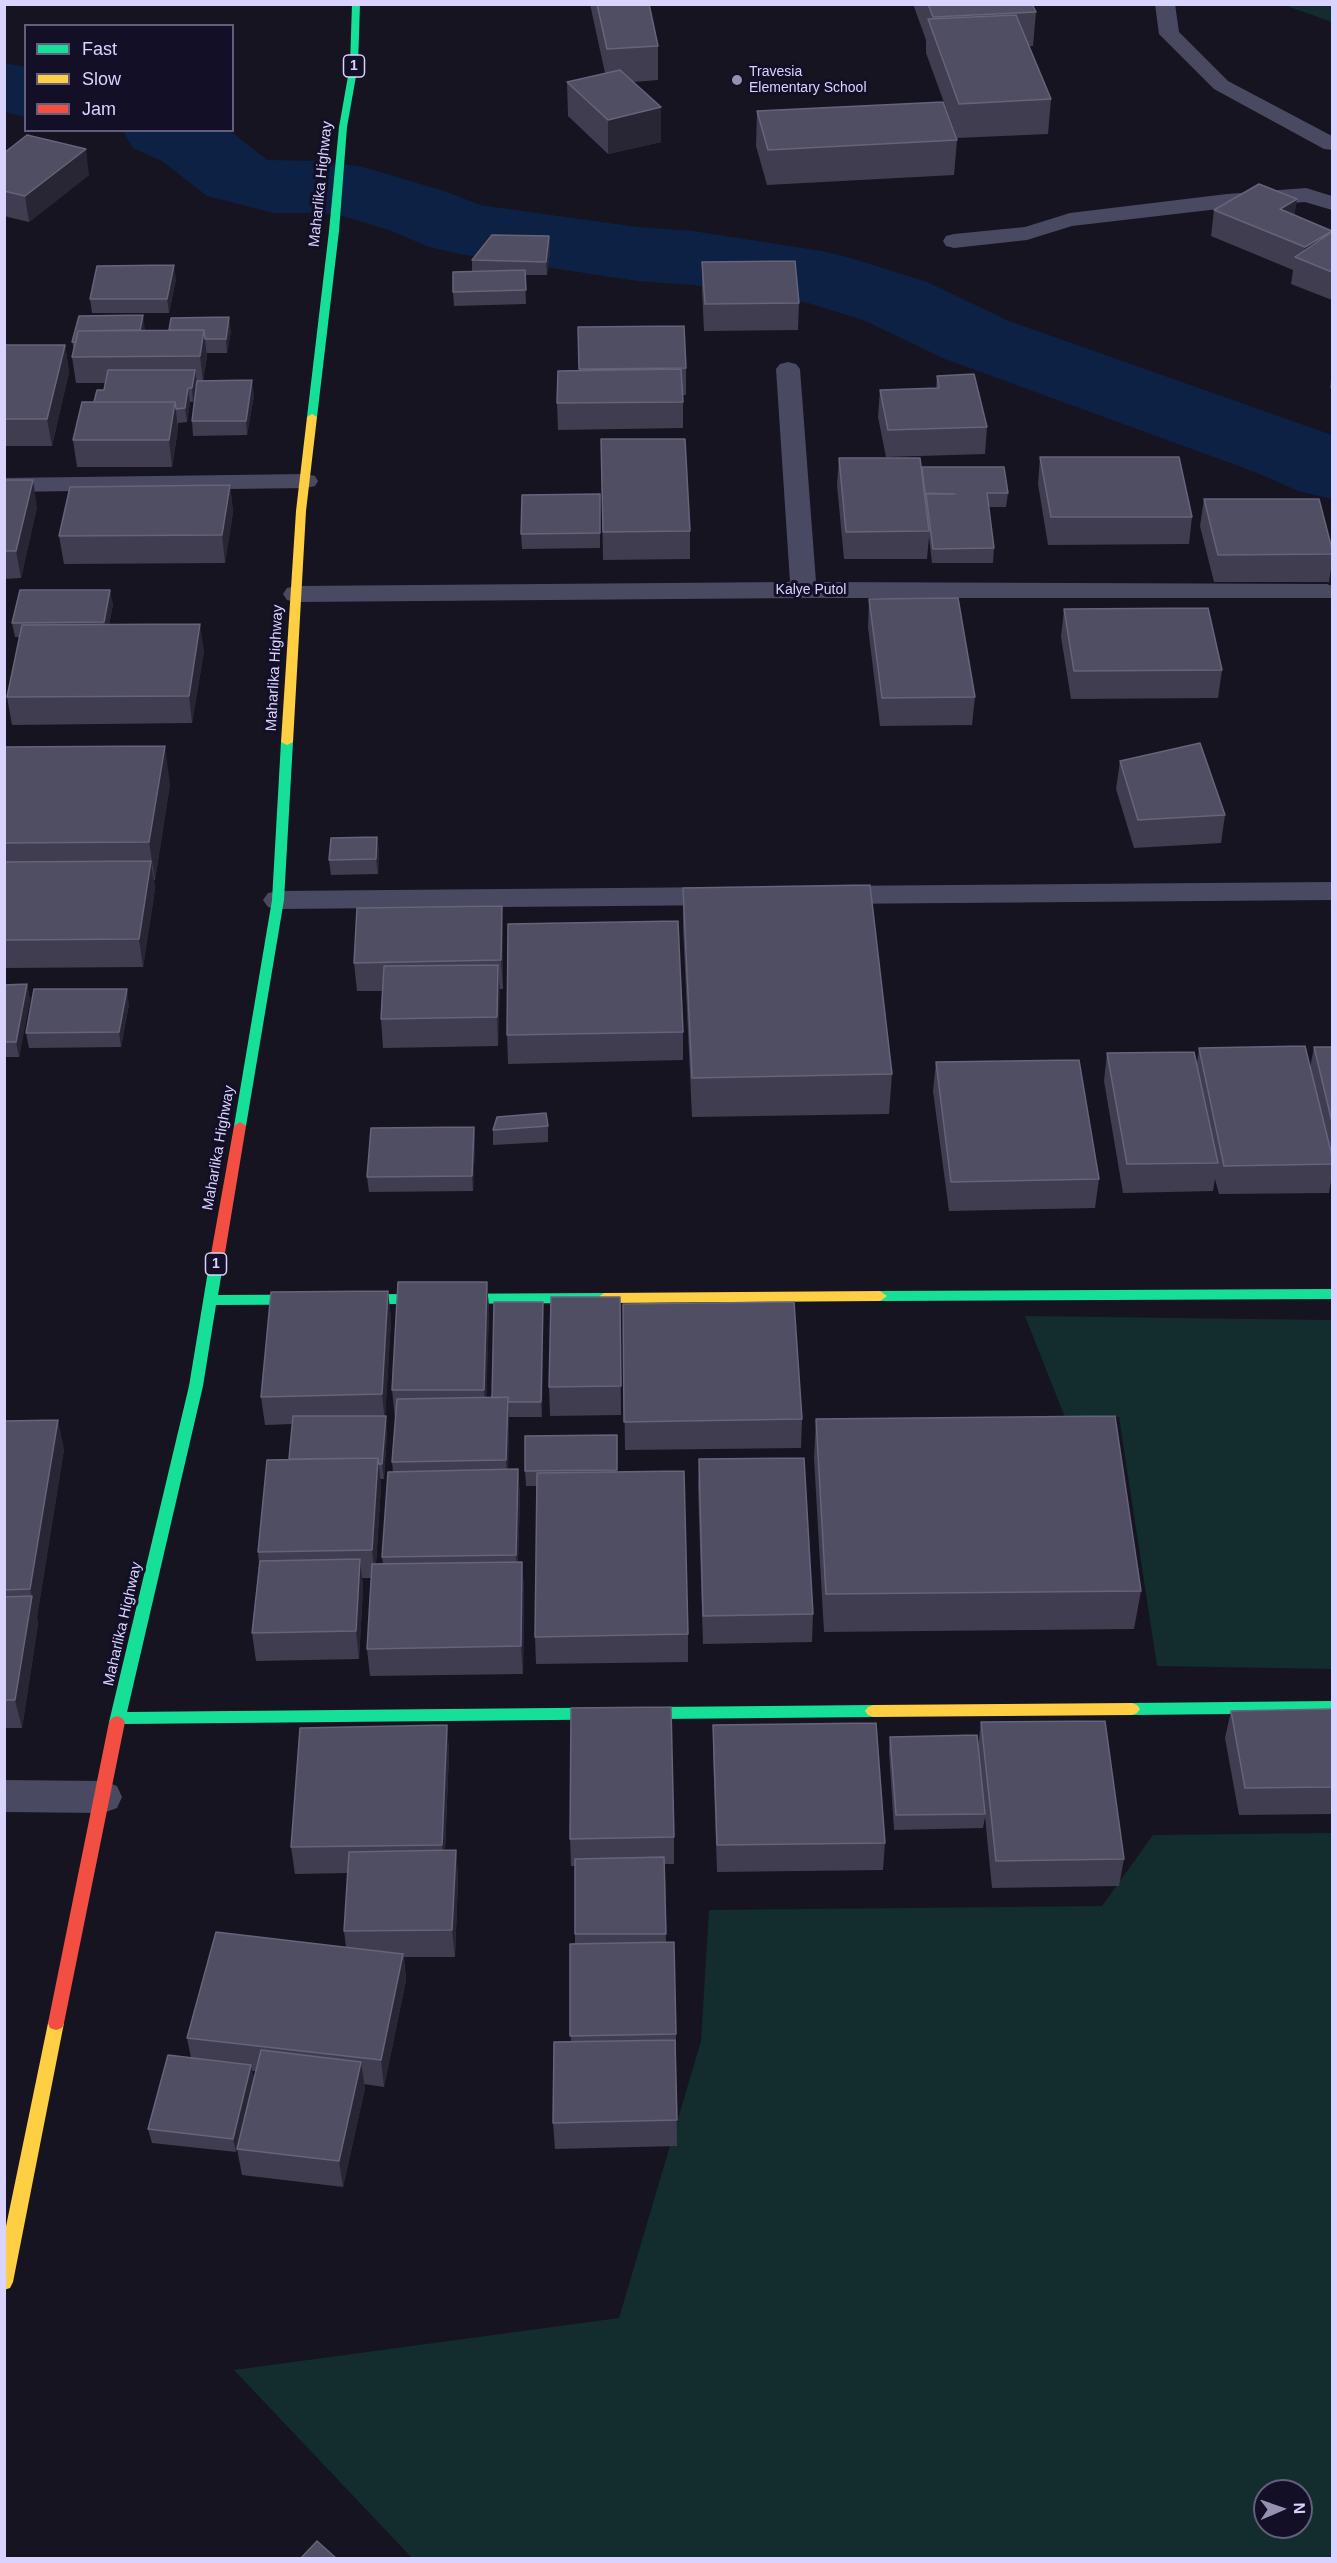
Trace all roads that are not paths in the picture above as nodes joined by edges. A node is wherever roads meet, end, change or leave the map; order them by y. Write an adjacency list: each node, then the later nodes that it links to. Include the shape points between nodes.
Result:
1 (356, 4): 9 (main road, Maharlika Highway / 1, via 354,66 343,128)
2 (1165, 4): 3 (street, via 1169,34 1221,85)
3 (1332, 144)
4 (1329, 181): 5 (street)
5 (1306, 195): 6 (street); 7 (street, via 1081,219 1027,233)
6 (1332, 203)
7 (954, 241)
8 (788, 369): 11 (street)
9 (306, 481): 10 (street); 13 (main road, Maharlika Highway / 1)
10 (4, 485)
11 (804, 590): 12 (street, Kalye Putol); 13 (street, Kalye Putol)
12 (1327, 592)
13 (296, 594): 17 (main road, Maharlika Highway / 1)
14 (1332, 891): 15 (street)
15 (806, 895)
16 (758, 896): 17 (street)
17 (278, 900): 19 (main road, Maharlika Highway / 1)
18 (1332, 1294): 19 (main road)
19 (210, 1300): 21 (main road, Maharlika Highway / 1, via 196,1386)
20 (1332, 1707): 21 (main road)
21 (118, 1718): 23 (main road, Maharlika Highway / 1)
22 (4, 1796): 23 (street)
23 (103, 1797): 24 (main road, Maharlika Highway / 1)
24 (4, 2282)

